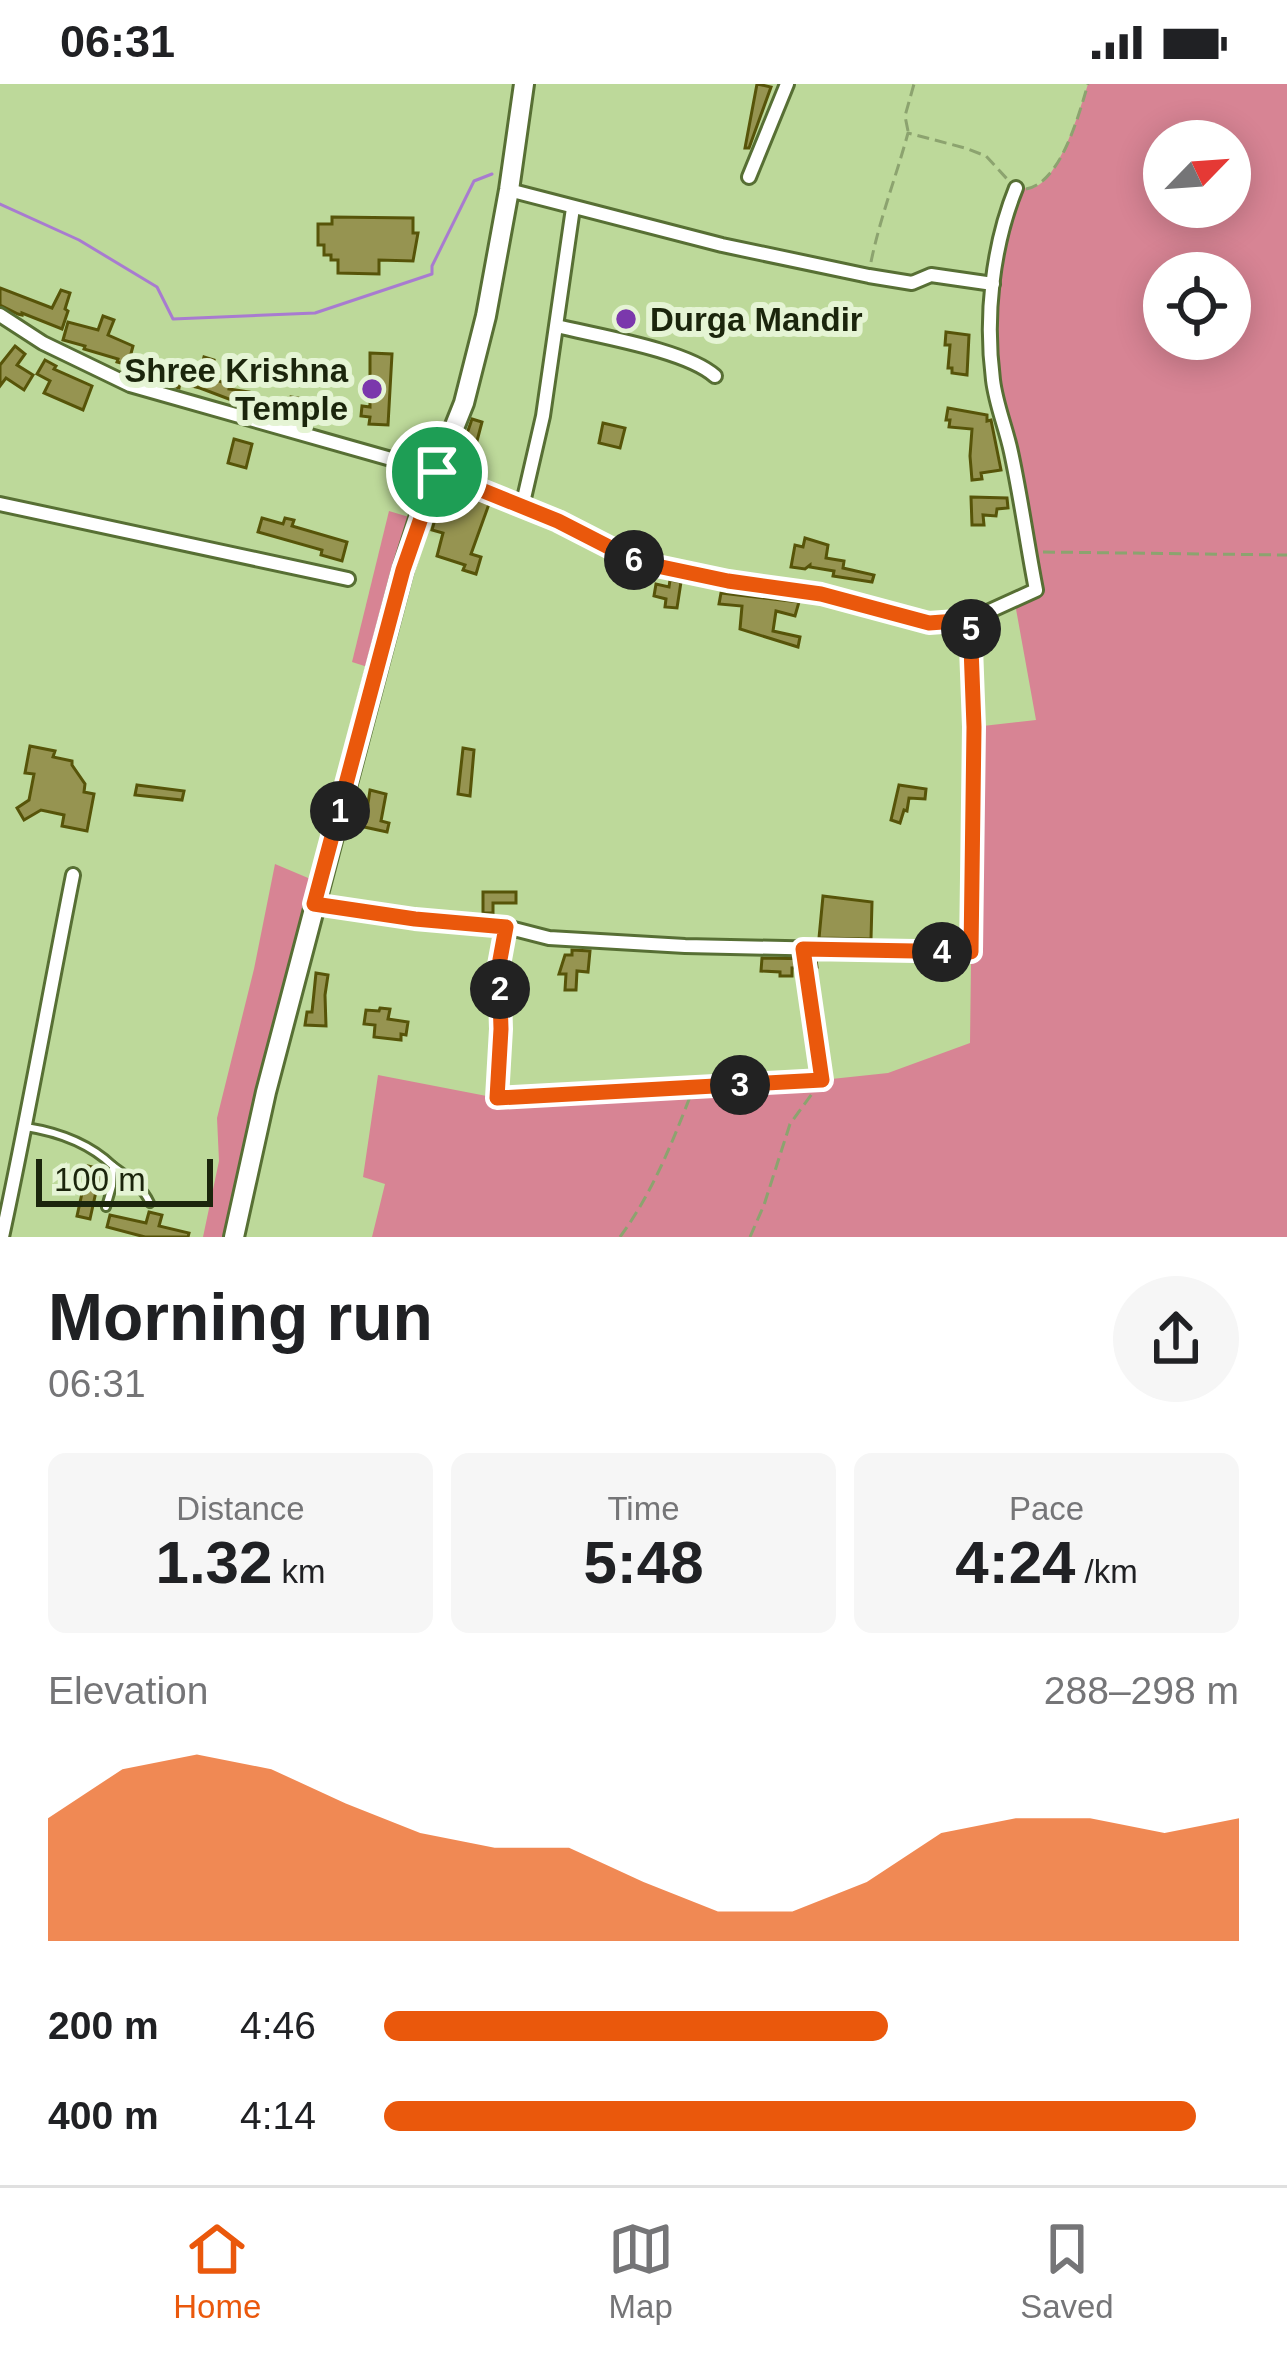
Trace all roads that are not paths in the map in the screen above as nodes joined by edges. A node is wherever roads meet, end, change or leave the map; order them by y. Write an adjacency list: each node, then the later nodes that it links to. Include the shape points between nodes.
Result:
1 (524, 84): 5 (main road)
2 (787, 84): 3 (street)
3 (749, 177)
4 (1016, 188): 7 (street)
5 (509, 190): 6 (street); 11 (main road, via 464,404)
6 (573, 208): 7 (street, via 869,276); 9 (street)
7 (993, 284): 15 (street, via 993,385 1036,590)
8 (3, 322): 11 (street, via 130,385)
9 (557, 326): 10 (street, via 704,366); 13 (street)
10 (715, 376)
11 (437, 472): 13 (street); 17 (main road)
12 (0, 504): 14 (street)
13 (522, 507): 15 (street, via 638,562 821,594 929,623)
14 (348, 579)
15 (970, 620): 17 (street, via 971,952 549,938)
16 (73, 875): 18 (street)
17 (314, 904): 23 (main road)
18 (26, 1126): 19 (lane, via 68,1138); 22 (street)
19 (113, 1166): 20 (lane); 21 (lane)
20 (150, 1203)
21 (106, 1207)
22 (2, 1237)
23 (234, 1237)

